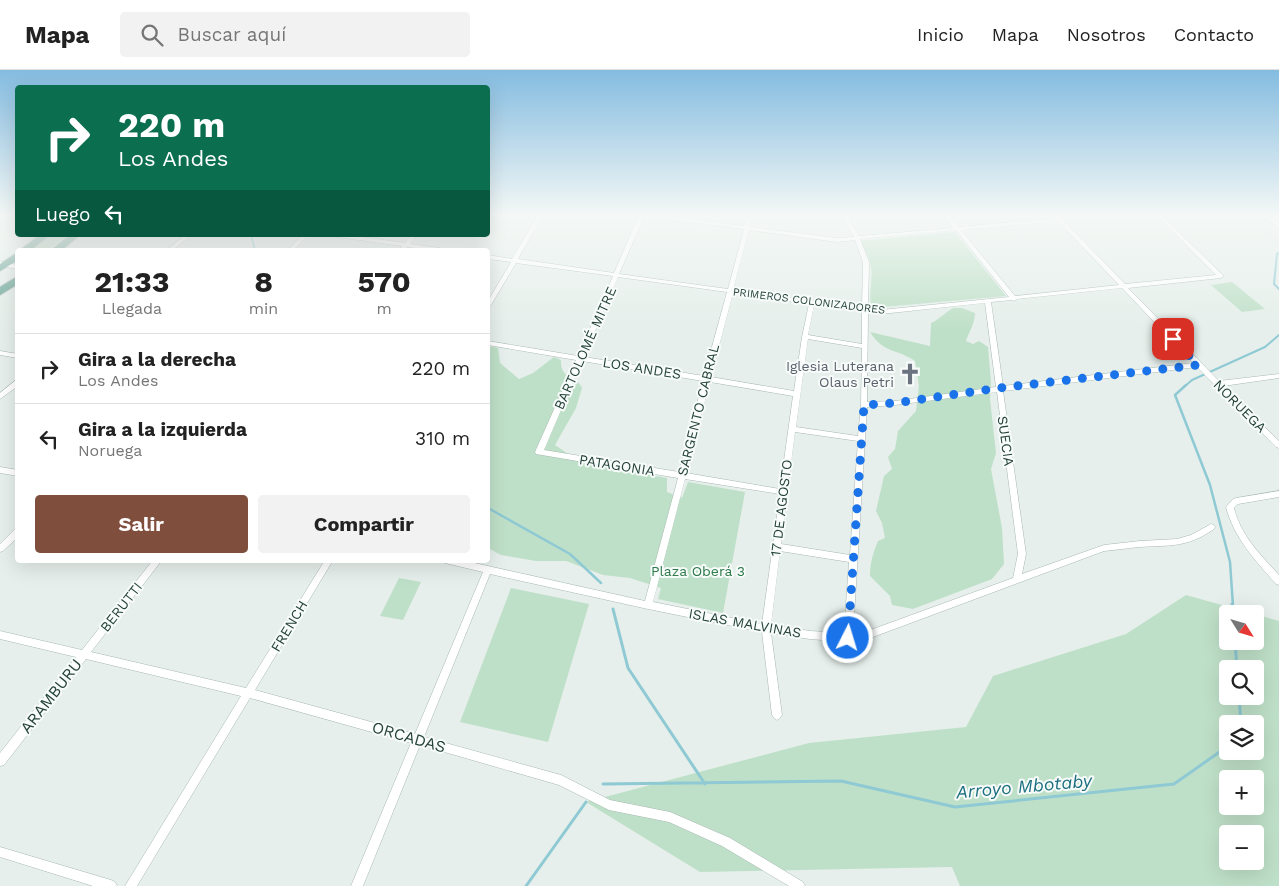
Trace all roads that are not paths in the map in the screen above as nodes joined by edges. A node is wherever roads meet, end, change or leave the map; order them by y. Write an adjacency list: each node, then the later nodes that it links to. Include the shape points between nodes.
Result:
1 (519, 253): 10 (street)
2 (626, 253): 13 (street, BARTOLOMÉ MITRE)
3 (740, 253): 16 (street, SARGENTO CABRAL)
4 (863, 253): 22 (street, via 866,262)
5 (977, 253): 18 (street)
6 (1092, 253): 15 (street, NORUEGA)
7 (1197, 253): 15 (street, PRIMEROS COLONIZADORES, via 1221,276)
8 (15, 257): 11 (main road)
9 (490, 257): 10 (street, PRIMEROS COLONIZADORES)
10 (514, 261): 13 (street, PRIMEROS COLONIZADORES); 21 (street)
11 (1, 266): 12 (street)
12 (15, 267)
13 (617, 275): 16 (street, PRIMEROS COLONIZADORES); 28 (street, BARTOLOMÉ MITRE)
14 (15, 281): 17 (main road)
15 (1123, 286): 18 (street, PRIMEROS COLONIZADORES); 29 (street, NORUEGA)
16 (730, 290): 20 (street, PRIMEROS COLONIZADORES); 31 (street, SARGENTO CABRAL)
17 (0, 292)
18 (1014, 299): 19 (street, PRIMEROS COLONIZADORES)
19 (988, 301): 22 (street, PRIMEROS COLONIZADORES, via 881,312); 34 (street, SUECIA)
20 (812, 302): 22 (street, PRIMEROS COLONIZADORES); 23 (street, 17 DE AGOSTO)
21 (490, 303)
22 (865, 310): 25 (street)
23 (805, 337): 25 (street); 35 (street, 17 DE AGOSTO)
24 (490, 343): 28 (street, LOS ANDES)
25 (864, 346): 37 (street)
26 (0, 353): 27 (street)
27 (15, 356)
28 (580, 358): 31 (street, LOS ANDES); 41 (street, BARTOLOMÉ MITRE)
29 (1200, 367): 32 (street, NORUEGA); 34 (street)
30 (1279, 376): 32 (street)
31 (706, 379): 35 (street, LOS ANDES); 44 (street, SARGENTO CABRAL)
32 (1216, 383): 40 (street, NORUEGA)
33 (15, 384): 36 (street)
34 (999, 388): 37 (street); 56 (street, SUECIA, via 1022,554)
35 (797, 394): 38 (street, 17 DE AGOSTO)
36 (0, 397)
37 (864, 405): 39 (street)
38 (792, 429): 39 (street); 45 (street, 17 DE AGOSTO)
39 (860, 440): 51 (street)
40 (1279, 445)
41 (540, 452): 44 (street, PATAGONIA)
42 (0, 470): 43 (street)
43 (15, 472)
44 (682, 475): 45 (street, PATAGONIA); 58 (street, SARGENTO CABRAL)
45 (783, 492): 49 (street, 17 DE AGOSTO)
46 (1279, 494): 57 (street, via 1236,501 1230,507 1241,536)
47 (1211, 527): 56 (street, ISLAS MALVINAS, via 1202,535 1176,544 1104,548)
48 (15, 534): 50 (street)
49 (777, 547): 51 (street); 59 (street, 17 DE AGOSTO)
50 (0, 549)
51 (854, 559): 61 (street)
52 (156, 563): 62 (street, BERUTTI)
53 (327, 563): 63 (street, FRENCH)
54 (459, 563): 55 (street, ISLAS MALVINAS)
55 (488, 569): 58 (street, ISLAS MALVINAS); 65 (street)
56 (1017, 580): 61 (street, ISLAS MALVINAS, via 865,636)
57 (1279, 581)
58 (648, 605): 59 (street, ISLAS MALVINAS)
59 (766, 628): 61 (street, ISLAS MALVINAS); 64 (street, 17 DE AGOSTO)
60 (0, 635): 62 (street, ORCADAS)
61 (848, 638)
62 (84, 654): 63 (street, ORCADAS); 66 (street, ARAMBURU)
63 (249, 692): 65 (street, ORCADAS); 69 (street, FRENCH)
64 (777, 715)
65 (418, 740): 70 (street); 71 (street, ORCADAS, via 561,780 609,805 670,818 726,842)
66 (0, 761)
67 (0, 852): 68 (street)
68 (111, 886)
69 (131, 886)
70 (357, 886)
71 (799, 886)

